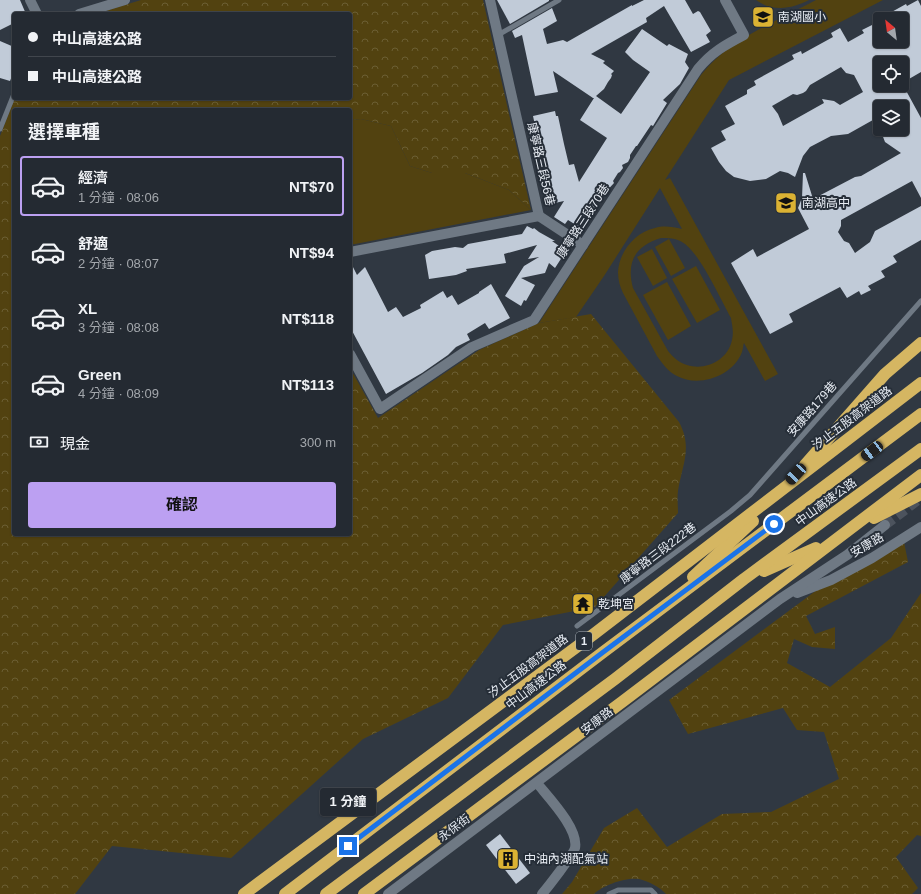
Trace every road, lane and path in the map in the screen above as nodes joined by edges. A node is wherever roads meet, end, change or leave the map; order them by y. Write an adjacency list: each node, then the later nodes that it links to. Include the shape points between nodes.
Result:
1 (30, 0): 6 (street)
2 (125, 0): 7 (street)
3 (490, 0): 8 (street, 康寧路三段56巷)
4 (559, 0): 8 (lane)
5 (725, 0): 12 (street, 康寧路三段70巷, via 744,35 720,48 698,69)
6 (36, 12)
7 (86, 12)
8 (498, 35): 11 (street, 康寧路三段56巷)
9 (12, 99): 10 (lane)
10 (0, 129)
11 (539, 216): 12 (street); 13 (street, 康寧路三段56巷)
12 (583, 245): 16 (street, 康寧路三段70巷, via 534,320 472,346 380,409)
13 (352, 252)
14 (921, 301): 22 (lane, 安康路179巷, via 750,494)
15 (921, 343): 27 (highway, via 885,374 754,519)
16 (352, 358)
17 (921, 383): 30 (highway, 汐止五股高架道路 / 1, via 594,634)
18 (921, 414): 27 (highway, 中山高速公路 / 1)
19 (921, 449): 25 (highway, 中山高速公路)
20 (921, 475): 33 (highway)
21 (921, 494): 25 (highway, via 806,553)
22 (713, 524): 28 (lane, 康寧路三段222巷)
23 (885, 525): 26 (street, 安康路, via 847,555)
24 (921, 527): 26 (street, 安康路, via 832,580)
25 (744, 579): 32 (highway, 中山高速公路, via 615,679)
26 (780, 599): 29 (street, 安康路)
27 (652, 616): 31 (highway, 中山高速公路 / 1)
28 (577, 626)
29 (537, 782): 34 (street, 永保街); 35 (street, via 571,827 575,837 575,849)
30 (244, 894)
31 (285, 894)
32 (326, 894)
33 (364, 894)
34 (388, 894)
35 (542, 894)
36 (610, 894): 37 (lane, via 618,890 651,890)
37 (655, 894)

